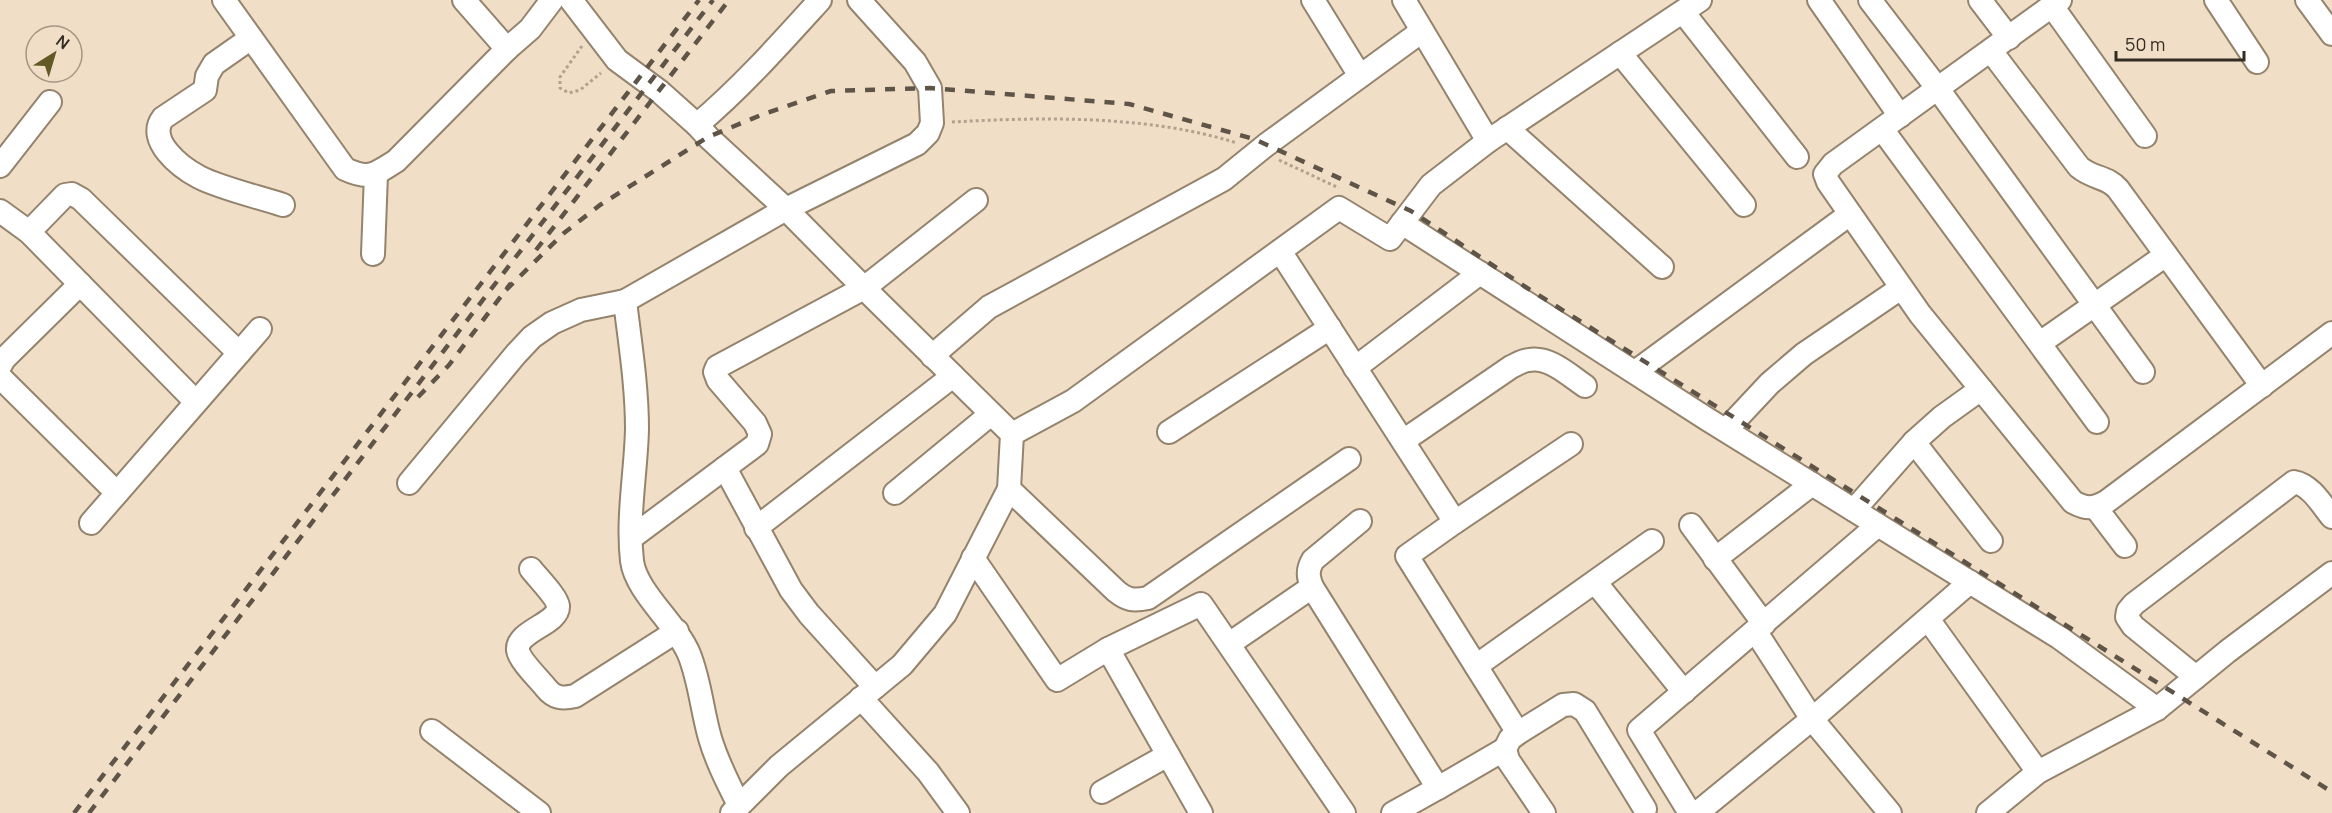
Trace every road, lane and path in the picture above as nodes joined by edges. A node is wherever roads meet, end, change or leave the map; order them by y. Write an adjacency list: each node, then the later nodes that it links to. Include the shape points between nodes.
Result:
1 (224, 0): 19 (street)
2 (464, 0): 21 (street)
3 (552, 0): 21 (street, via 530,29)
4 (571, 0): 16 (street)
5 (820, 0): 30 (street, via 772,54)
6 (859, 0): 28 (street, via 915,62 930,88)
7 (1312, 0): 25 (street)
8 (1404, 0): 17 (street)
9 (1819, 0): 29 (street)
10 (1870, 0): 26 (street)
11 (1980, 0): 20 (street)
12 (2216, 0): 24 (street)
13 (2307, 0): 18 (street)
14 (2056, 3): 20 (street); 32 (street)
15 (1691, 6): 22 (street); 35 (street)
16 (593, 29): 23 (street); 23 (path, via 560,77 560,88 569,93 580,90)
17 (1422, 31): 25 (street); 33 (street)
18 (2332, 34)
19 (251, 38): 37 (street, via 345,169 361,176); 39 (street, via 214,64 200,95 163,118 156,132 177,162 200,178)
20 (2000, 44): 26 (street); 49 (street, via 2079,167 2090,176 2113,183)
21 (507, 49): 37 (street, via 396,161)
22 (1620, 53): 31 (street); 40 (street)
23 (617, 60): 30 (street)
24 (2257, 62)
25 (1360, 76): 34 (street)
26 (1938, 89): 29 (street); 56 (street)
27 (50, 102): 36 (street)
28 (932, 123): 34 (path, via 1038,118 1139,124 1213,136); 41 (street, via 917,144)
29 (1891, 123): 44 (street, via 1833,164 1825,174); 60 (street)
30 (698, 125): 41 (street)
31 (1507, 128): 33 (street); 50 (street)
32 (2145, 136)
33 (1488, 141): 45 (street, via 1431,185)
34 (1259, 150): 42 (path, via 1349,193); 62 (street, via 1224,179 989,307)
35 (1797, 156)
36 (0, 166)
37 (376, 174): 48 (street)
38 (976, 200): 53 (street)
39 (283, 205)
40 (1744, 205)
41 (786, 208): 53 (street); 55 (street)
42 (1339, 208): 45 (street, via 1390,239); 47 (street)
43 (0, 211): 46 (street)
44 (1850, 214): 54 (street); 65 (street)
45 (1402, 223): 51 (street)
46 (29, 232): 52 (street); 61 (street, via 65,195 81,199)
47 (1280, 251): 57 (street); 77 (street, via 1072,401)
48 (373, 254)
49 (2166, 255): 56 (street); 70 (street)
50 (1662, 267)
51 (1480, 273): 64 (street); 65 (street)
52 (80, 284): 63 (street); 72 (street)
53 (864, 288): 62 (street); 82 (street, via 717,367 718,380 760,434 757,444)
54 (1901, 288): 71 (street); 75 (street, via 1804,354)
55 (625, 301): 83 (street, via 581,310 532,337); 97 (street, via 637,429)
56 (2095, 305): 60 (street); 66 (street)
57 (1330, 328): 64 (street); 76 (street)
58 (260, 329): 61 (street)
59 (2332, 333): 70 (street)
60 (2040, 343): 74 (street)
61 (239, 353): 72 (street)
62 (932, 356): 67 (street)
63 (0, 366)
64 (1355, 368): 78 (street)
65 (1635, 372): 75 (street)
66 (2143, 372)
67 (953, 376): 73 (street); 96 (street)
68 (0, 377): 86 (street)
69 (1585, 386): 78 (street, via 1552,364 1528,360 1511,367)
70 (2262, 386): 88 (street)
71 (1981, 388): 79 (street); 88 (street, via 2073,502 2084,508)
72 (196, 402): 86 (street)
73 (991, 414): 77 (street); 87 (street)
74 (2097, 422)
75 (1726, 430): 84 (street)
76 (1169, 432)
77 (1012, 434): 85 (street)
78 (1402, 441): 92 (street)
79 (1914, 442): 89 (street); 99 (street)
80 (1571, 444): 92 (street)
81 (1349, 459): 85 (street, via 1148,598 1136,600 1127,600 1116,591)
82 (725, 468): 96 (street); 97 (street)
83 (409, 483)
84 (1812, 484): 89 (street); 102 (street)
85 (1009, 489): 101 (street)
86 (117, 493): 93 (street)
87 (895, 493)
88 (2096, 508): 100 (street)
89 (1854, 510): 95 (street)
90 (2332, 517): 114 (street, via 2308,488 2294,482 2128,611 2133,626)
91 (1360, 521): 107 (street, via 1312,560 1308,576)
92 (1455, 522): 113 (street, via 1407,556)
93 (90, 524)
94 (1691, 525): 102 (street)
95 (1878, 525): 106 (street); 109 (street)
96 (756, 528): 115 (street, via 809,614)
97 (631, 538): 110 (street, via 633,564 641,584)
98 (1652, 541): 105 (street)
99 (1991, 541)
100 (2125, 546)
101 (973, 558): 112 (street, via 1057,680); 115 (street, via 945,614 902,665)
102 (1715, 559): 109 (street)
103 (531, 569): 110 (street, via 558,605 554,616 526,636 518,650 557,697 575,696)
104 (2332, 573): 114 (street)
105 (1595, 582): 113 (street); 116 (street)
106 (1970, 582): 108 (street); 117 (street, via 2060,638)
107 (1312, 587): 111 (street); 123 (street)
108 (1928, 619): 118 (street); 122 (street)
109 (1760, 628): 116 (street); 118 (street)
110 (677, 631): 125 (street, via 689,654 717,760)
111 (1229, 644): 112 (street, via 1201,604); 130 (street)
112 (1108, 650): 121 (street)
113 (1476, 666): 120 (street)
114 (2196, 677): 117 (street)
115 (868, 692): 125 (street, via 779,766); 128 (street)
116 (1683, 692): 133 (street, via 1639,730)
117 (2157, 709): 122 (street)
118 (1812, 719): 134 (street); 135 (street)
119 (432, 731): 127 (street)
120 (1511, 741): 123 (street); 126 (street, via 1563,705 1574,704 1585,711); 132 (street, via 1508,760)
121 (1168, 755): 124 (street); 129 (street)
122 (2038, 772): 136 (street)
123 (1438, 788): 131 (street)
124 (1102, 792)
125 (736, 809)
126 (1646, 809)
127 (539, 813)
128 (958, 813)
129 (1201, 813)
130 (1344, 813)
131 (1393, 813)
132 (1544, 813)
133 (1690, 813)
134 (1697, 813)
135 (1890, 813)
136 (1988, 813)

